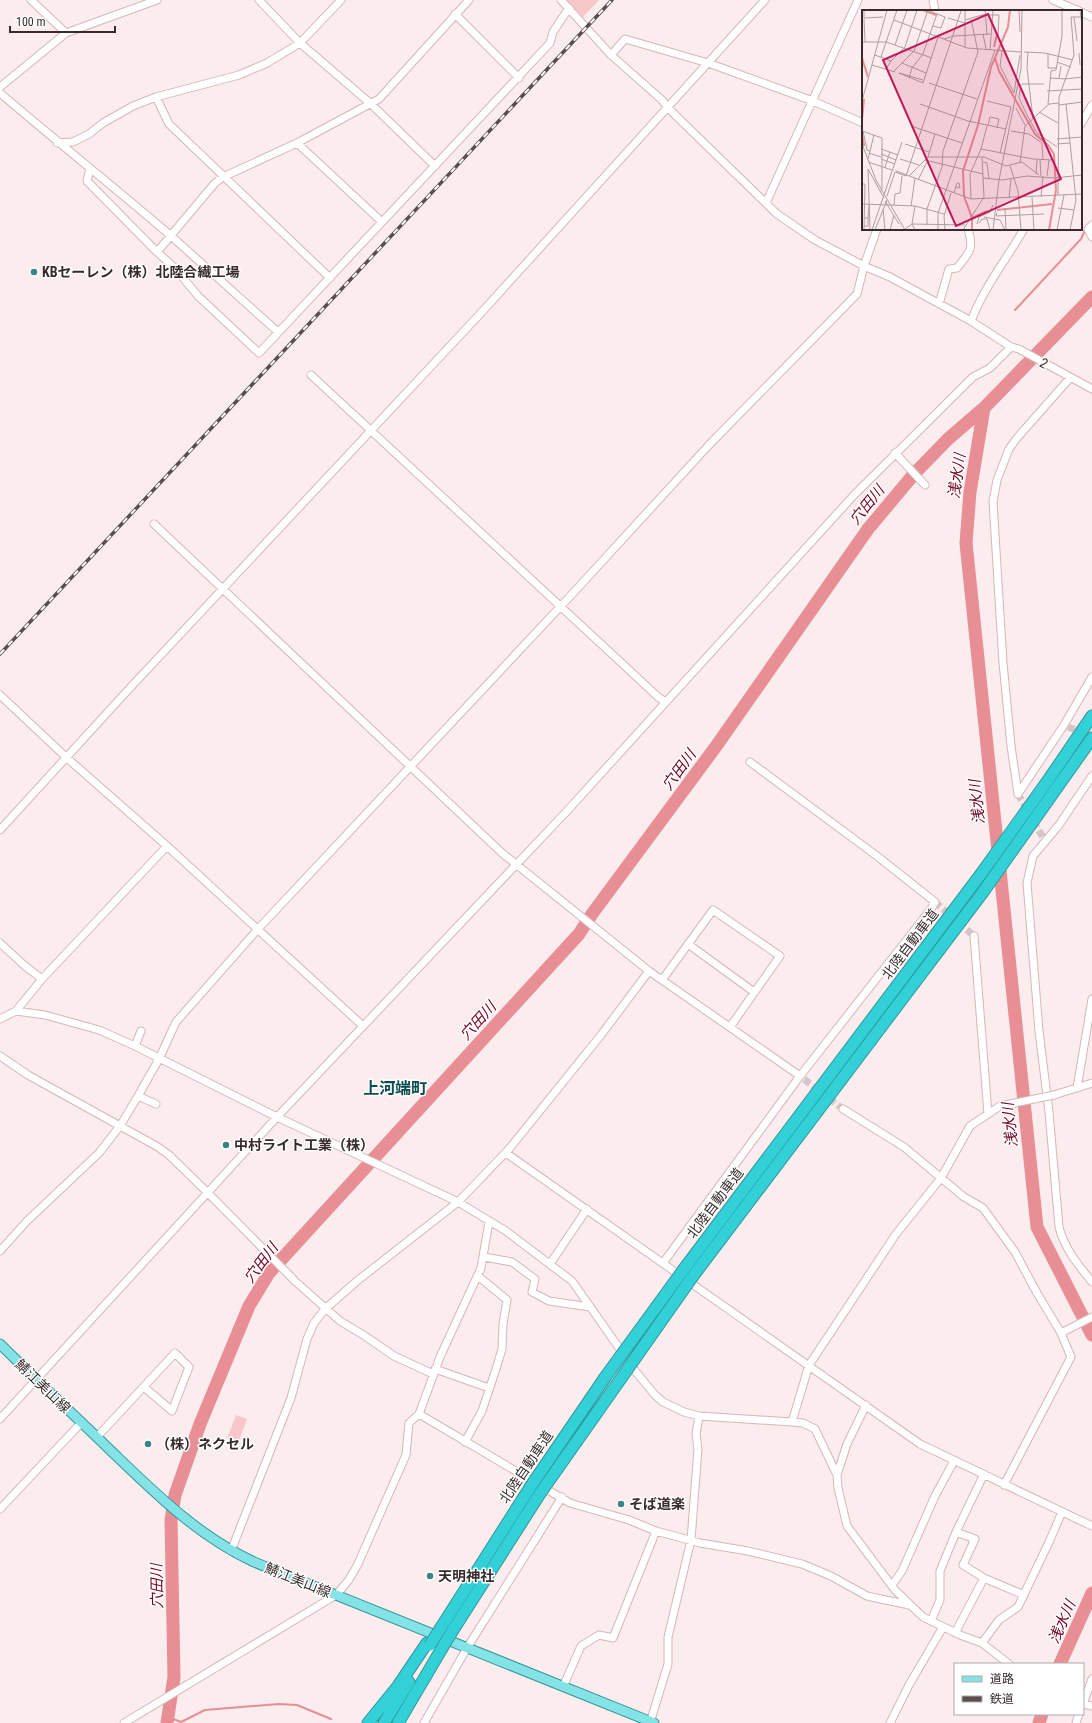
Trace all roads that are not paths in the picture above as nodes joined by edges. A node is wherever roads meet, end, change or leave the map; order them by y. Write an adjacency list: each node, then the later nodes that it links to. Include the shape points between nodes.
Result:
1 (31, 0): 18 (street)
2 (157, 0): 18 (street)
3 (259, 0): 19 (street)
4 (341, 0): 19 (street)
5 (469, 0): 16 (street)
6 (561, 0): 12 (street, 2)
7 (765, 0): 21 (street)
8 (858, 0): 26 (street)
9 (933, 0): 13 (street)
10 (1053, 0): 11 (street)
11 (1063, 5): 14 (street)
12 (569, 8): 20 (street, 2); 22 (street, via 553,32 550,43)
13 (935, 10)
14 (1077, 10)
15 (1082, 12): 17 (street)
16 (455, 14): 22 (street); 27 (street, via 379,99)
17 (1092, 17)
18 (66, 33): 23 (street)
19 (300, 42): 25 (street, via 267,64 239,75); 27 (street)
20 (611, 55): 21 (street, via 625,39); 29 (street, 2)
21 (708, 63): 26 (street); 29 (street)
22 (519, 78): 34 (street)
23 (0, 87)
24 (0, 93): 32 (street)
25 (156, 97): 32 (street, via 133,106 73,142); 36 (street, via 169,124)
26 (813, 101): 31 (street); 37 (street)
27 (371, 104): 33 (street); 34 (street)
28 (1092, 105): 30 (street)
29 (668, 108): 37 (street, 2); 55 (street)
30 (1082, 122)
31 (862, 124)
32 (57, 143): 35 (street)
33 (298, 143): 36 (street); 38 (street)
34 (436, 166): 38 (street)
35 (90, 168): 43 (street); 45 (street, via 87,181)
36 (223, 177): 43 (street); 47 (street)
37 (766, 203): 46 (street, 2, via 777,214 815,240)
38 (382, 222): 47 (street)
39 (1092, 225): 44 (street, via 1088,229)
40 (877, 230): 46 (street)
41 (968, 230): 48 (street, via 970,252 957,268 949,269)
42 (1023, 230): 49 (street, via 990,280)
43 (170, 235): 45 (street); 50 (street)
44 (1092, 237)
45 (157, 252): 50 (street, via 175,268 198,296 258,353)
46 (864, 266): 48 (street, 2); 60 (street, via 857,294 708,446)
47 (330, 278): 50 (street)
48 (939, 304): 49 (street, 2)
49 (971, 321): 51 (street, 2)
50 (278, 332)
51 (1015, 348): 53 (street, 2); 56 (street, via 990,368 973,377)
52 (311, 375): 55 (street)
53 (1070, 378): 54 (street, 2); 61 (street, via 1009,449 997,480 993,502 1003,663 1018,794 1066,726)
54 (1092, 389)
55 (371, 430): 59 (street); 60 (street)
56 (896, 454): 57 (street); 63 (street, via 854,495)
57 (925, 485)
58 (154, 524): 59 (street)
59 (223, 589): 66 (street); 68 (street)
60 (560, 606): 63 (street); 68 (street)
61 (1092, 677)
62 (0, 695): 66 (street)
63 (666, 702): 72 (street)
64 (1092, 716): 151 (highway, 北陸自動車道, bridge, via 981,874 606,1376 476,1567)
65 (1092, 738): 161 (highway, 北陸自動車道, bridge, via 983,892 693,1276 541,1492 453,1630)
66 (67, 758): 70 (street); 71 (street)
67 (750, 762): 91 (street, via 935,902)
68 (410, 767): 72 (street, via 478,832); 73 (street)
69 (1092, 776): 111 (street, via 1059,825 1033,856 1027,883 1059,1227 1075,1260)
70 (0, 830)
71 (167, 846): 73 (street); 78 (street)
72 (516, 864): 77 (street); 84 (street)
73 (258, 929): 84 (street); 89 (street, via 176,1022)
74 (974, 936): 97 (street)
75 (0, 943): 78 (street)
76 (688, 944): 79 (street); 80 (street); 80 (street, via 713,910 780,956)
77 (649, 971): 79 (street); 100 (street)
78 (42, 979): 82 (street)
79 (662, 980): 85 (street)
80 (754, 992): 85 (street)
81 (1092, 999): 93 (street)
82 (16, 1011): 83 (street); 87 (street, via 45,1015 99,1030)
83 (0, 1020)
84 (363, 1026): 98 (street)
85 (730, 1027): 91 (street)
86 (141, 1030): 87 (street)
87 (135, 1046): 89 (street)
88 (0, 1056): 99 (street, via 28,1076)
89 (159, 1059): 94 (street); 98 (street)
90 (793, 1070): 91 (street)
91 (800, 1076): 109 (street)
92 (1092, 1083): 93 (street)
93 (1077, 1088): 97 (street, bridge, via 1000,1106)
94 (138, 1096): 95 (street); 99 (street)
95 (156, 1104)
96 (843, 1109): 101 (street, via 904,1147)
97 (988, 1114): 101 (street, via 970,1126)
98 (277, 1117): 102 (street); 103 (street)
99 (120, 1126): 102 (street, via 164,1151); 106 (street, via 99,1153 27,1221)
100 (506, 1153): 103 (street); 104 (street)
101 (941, 1178): 115 (street, via 964,1197 983,1208); 117 (street, via 896,1234)
102 (208, 1193): 113 (street); 119 (street)
103 (458, 1202): 105 (street); 113 (street, via 386,1257)
104 (587, 1209): 108 (street); 109 (street)
105 (489, 1222): 107 (street); 108 (street, via 506,1231)
106 (0, 1251)
107 (484, 1257): 110 (street); 112 (street, via 512,1262 535,1279 532,1292 549,1301)
108 (550, 1264): 112 (street, via 572,1281)
109 (663, 1264): 117 (street)
110 (478, 1276): 118 (street); 121 (street, via 507,1300 502,1349)
111 (1092, 1282)
112 (590, 1307): 124 (street, via 655,1395 684,1412)
113 (325, 1309): 118 (street, via 394,1356); 141 (street, via 314,1323 307,1339 291,1398)
114 (1092, 1317): 115 (street)
115 (1063, 1331): 133 (street, via 1071,1356)
116 (0, 1344): 119 (main road, 鯖江美山線)
117 (809, 1365): 122 (street); 126 (street)
118 (434, 1371): 121 (street); 123 (street)
119 (36, 1379): 125 (street); 127 (main road, 鯖江美山線)
120 (144, 1387): 120 (street, via 175,1353 189,1367 172,1411); 128 (street)
121 (489, 1388): 129 (street, via 482,1411)
122 (866, 1405): 130 (street, via 920,1444); 132 (street, via 847,1444)
123 (418, 1414): 129 (street); 144 (street, via 409,1423 406,1454 357,1566)
124 (700, 1416): 126 (street); 140 (street, via 696,1434 698,1449)
125 (0, 1419)
126 (792, 1422): 132 (street, via 803,1423 815,1429)
127 (81, 1423): 128 (main road, 鯖江美山線); 135 (street)
128 (97, 1437): 141 (main road, 鯖江美山線, via 191,1523)
129 (465, 1442): 134 (street)
130 (954, 1461): 131 (street); 143 (street, via 935,1496 902,1572)
131 (984, 1474): 133 (street); 139 (street)
132 (837, 1475): 143 (street, via 847,1526)
133 (1004, 1485): 136 (street)
134 (562, 1497): 138 (street, via 570,1503 629,1520); 152 (street)
135 (0, 1509)
136 (1062, 1512): 137 (street); 145 (street)
137 (1092, 1526)
138 (656, 1531): 140 (street); 155 (street, via 613,1638 599,1634 581,1646)
139 (956, 1532): 142 (street, via 975,1539 963,1565); 147 (street, via 940,1571 940,1600)
140 (691, 1540): 146 (street, via 802,1564 831,1576 867,1596); 157 (street, via 668,1637 668,1664)
141 (231, 1551): 144 (main road, 鯖江美山線)
142 (984, 1578): 145 (street); 149 (street)
143 (892, 1585): 146 (street)
144 (336, 1595): 152 (main road, 鯖江美山線); 158 (street)
145 (1024, 1595): 150 (street, via 1018,1607 1000,1620)
146 (909, 1605): 147 (street)
147 (931, 1621): 148 (street)
148 (943, 1627): 149 (street); 163 (street)
149 (955, 1633): 150 (street)
150 (982, 1643): 153 (street)
151 (429, 1644): 159 (highway); 160 (highway)
152 (467, 1648): 155 (main road, 鯖江美山線); 162 (street)
153 (1007, 1663)
154 (1092, 1679): 156 (street)
155 (563, 1687): 157 (main road, 鯖江美山線)
156 (1084, 1701)
157 (651, 1722)
158 (124, 1723)
159 (368, 1723)
160 (384, 1723)
161 (398, 1723)
162 (424, 1723)
163 (890, 1723)

